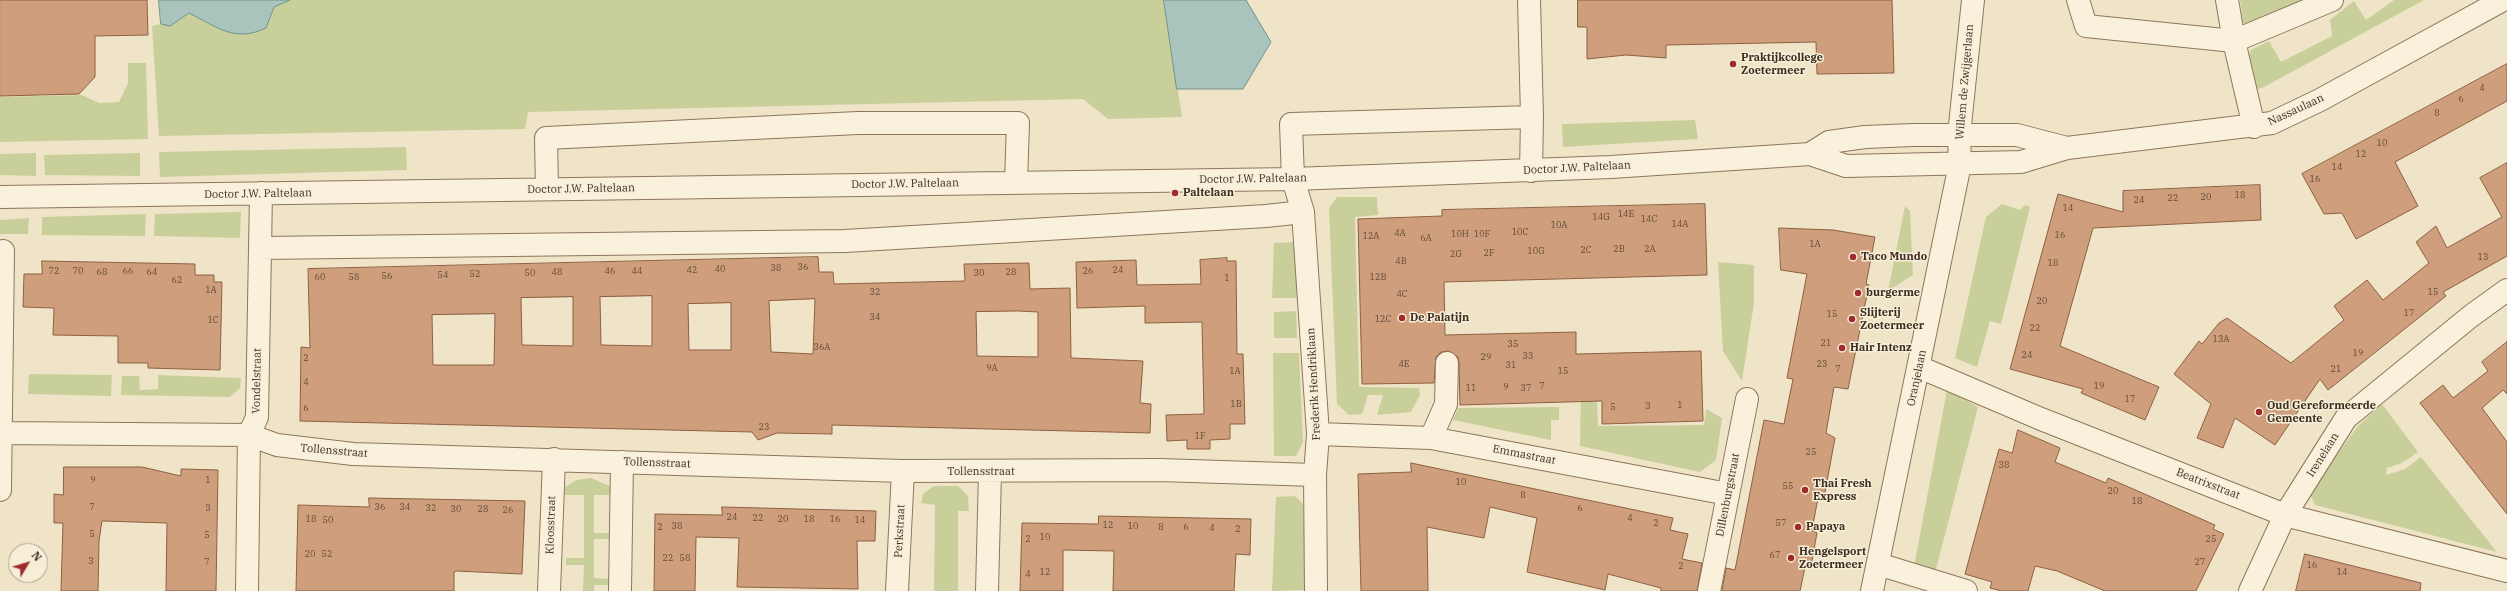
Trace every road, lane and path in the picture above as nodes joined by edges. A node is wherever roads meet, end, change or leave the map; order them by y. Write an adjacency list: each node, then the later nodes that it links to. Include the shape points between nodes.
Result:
1 (1528, 0): 8 (street)
2 (1972, 0): 10 (street, Willem de Zwijgerlaan)
3 (2078, 0): 7 (street, via 2086,26)
4 (2227, 0): 7 (street)
5 (2332, 0): 7 (street)
6 (2504, 0): 9 (street, Nassaulaan, via 2320,100 2272,123)
7 (2234, 41): 9 (street)
8 (1532, 117): 14 (street); 15 (street, Frederik Hendriklaan, via 1291,124)
9 (2254, 127): 11 (street, Nassaulaan)
10 (1960, 136): 11 (street, Nassaulaan, via 2017,135); 12 (street, Doctor J.W. Paltelaan, via 1865,137 1828,142); 13 (street, Willem de Zwijgerlaan)
11 (2066, 148): 13 (street, Nassaulaan, via 2021,162)
12 (1810, 154): 13 (street, Doctor J.W. Paltelaan, via 1846,166); 14 (street, Doctor J.W. Paltelaan)
13 (1960, 164): 25 (street, Oranjelaan)
14 (1530, 171): 15 (street, Doctor J.W. Paltelaan)
15 (1293, 179): 16 (street, Doctor J.W. Paltelaan); 20 (street, Frederik Hendriklaan)
16 (1016, 182): 17 (street, Doctor J.W. Paltelaan); 17 (street, via 1018,123 858,123 546,138)
17 (547, 189): 18 (street, Doctor J.W. Paltelaan)
18 (261, 194): 19 (street, Doctor J.W. Paltelaan); 21 (street, Vondelstraat)
19 (0, 197)
20 (1304, 212): 21 (street, via 845,241); 28 (street, Frederik Hendriklaan)
21 (260, 248): 29 (street, Vondelstraat, via 257,417)
22 (3, 251): 27 (street)
23 (2507, 290): 38 (street, Irenelaan, via 2346,418)
24 (1447, 363): 30 (street, via 1446,404)
25 (1919, 367): 38 (street, Beatrixstraat, via 2041,419); 39 (street, Oranjelaan)
26 (1747, 400): 37 (street, Dillenburgstraat)
27 (2, 434): 29 (street, Tollensstraat); 36 (street)
28 (1318, 434): 30 (street, Emmastraat); 35 (street, Frederik Hendriklaan)
29 (249, 435): 31 (street, Tollensstraat, via 278,445 353,454); 41 (street, Vondelstraat)
30 (1431, 438): 37 (street, Emmastraat)
31 (554, 459): 32 (street, Tollensstraat); 42 (street, Kloosstraat)
32 (622, 462): 33 (street, Tollensstraat); 43 (street)
33 (903, 471): 34 (street, Tollensstraat); 44 (street, Perkstraat)
34 (990, 473): 35 (street, Tollensstraat, via 1160,470); 45 (street)
35 (1315, 475): 46 (street, Frederik Hendriklaan)
36 (0, 490)
37 (1728, 494): 47 (street, Dillenburgstraat)
38 (2285, 515): 40 (street, Beatrixstraat); 50 (street, Irenelaan)
39 (1878, 564): 48 (street, Oranjelaan); 49 (street)
40 (2507, 571)
41 (247, 591)
42 (549, 591)
43 (620, 591)
44 (897, 591)
45 (987, 591)
46 (1316, 591)
47 (1709, 591)
48 (1872, 591)
49 (1966, 591)
50 (2250, 591)

